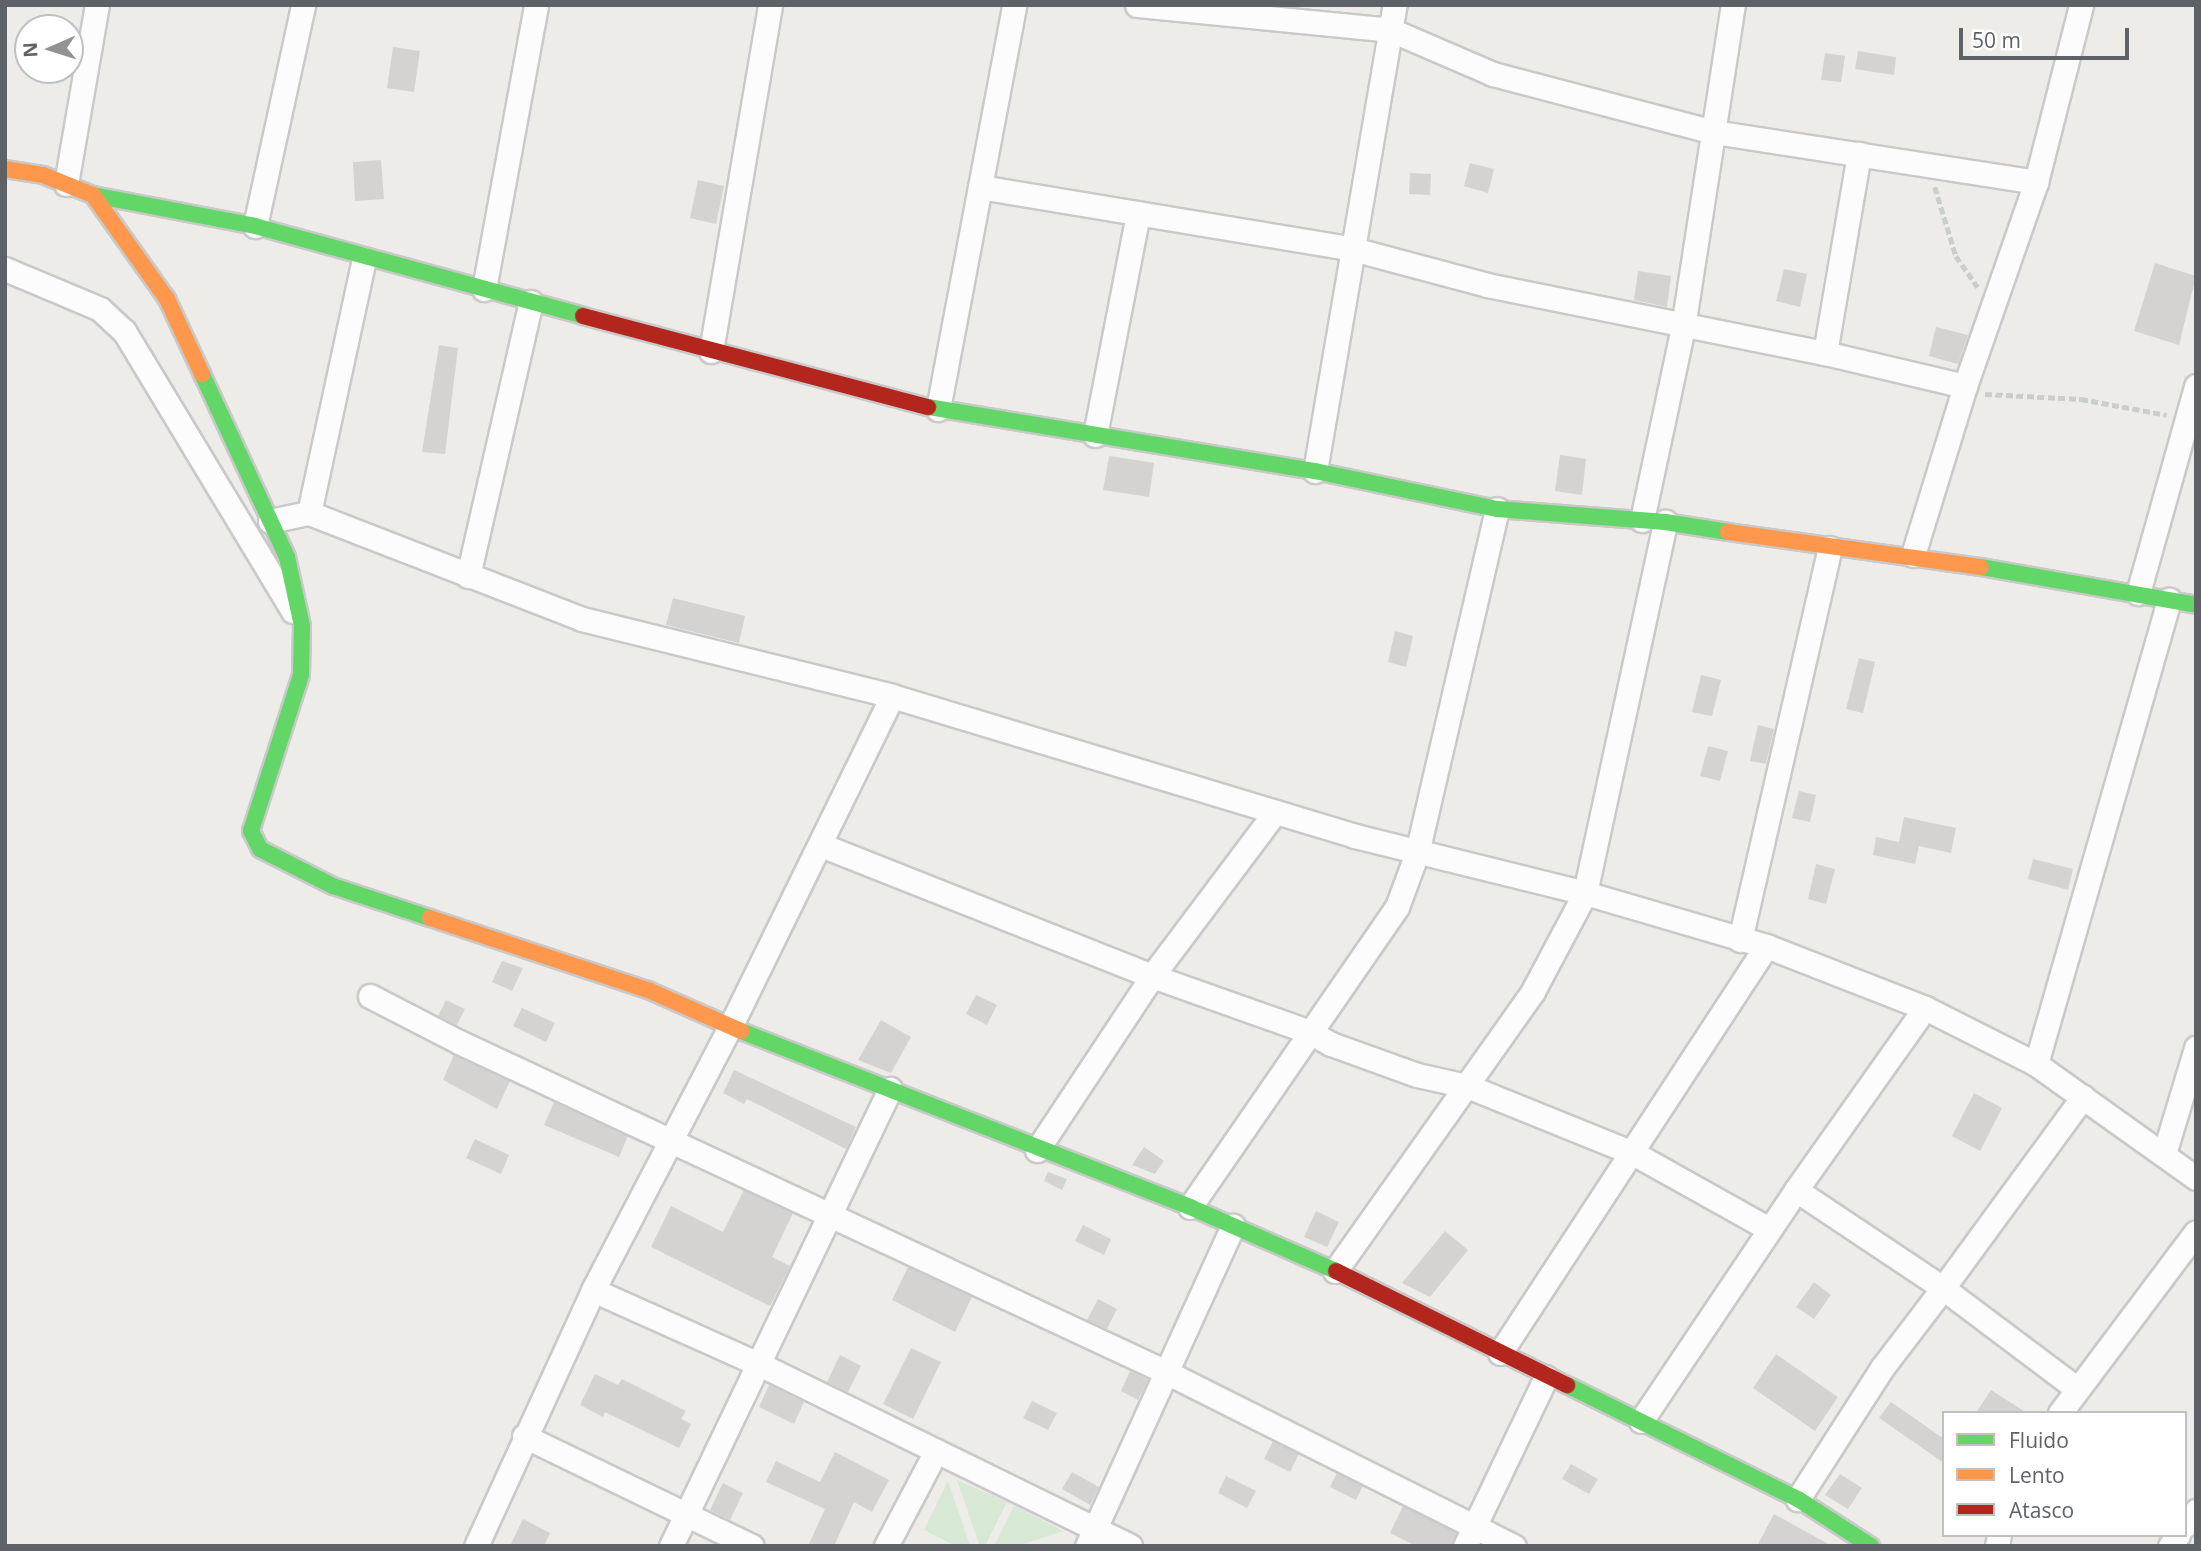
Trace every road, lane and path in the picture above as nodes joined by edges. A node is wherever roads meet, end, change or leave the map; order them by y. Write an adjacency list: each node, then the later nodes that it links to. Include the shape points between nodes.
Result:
1 (97, 5): 16 (street)
2 (303, 5): 20 (street)
3 (536, 5): 24 (street)
4 (769, 5): 28 (street)
5 (1014, 5): 17 (street)
6 (1137, 5): 10 (street)
7 (1395, 5): 10 (street)
8 (1733, 5): 11 (street)
9 (2081, 5): 15 (street)
10 (1391, 30): 11 (street, via 1493,74); 21 (street)
11 (1714, 132): 12 (street); 27 (street)
12 (1859, 154): 13 (street); 29 (street)
13 (1930, 166): 15 (street); 26 (path, via 1956,256 1967,276)
14 (5, 169): 16 (street)
15 (2036, 182): 26 (street)
16 (66, 184): 18 (street)
17 (980, 187): 19 (street); 32 (street)
18 (93, 195): 20 (street); 38 (street, via 167,299)
19 (1138, 213): 21 (street); 33 (street)
20 (255, 226): 22 (street)
21 (1353, 249): 27 (street, via 1421,270); 34 (street)
22 (364, 259): 24 (street); 36 (street)
23 (5, 269): 46 (street, via 100,309 124,331)
24 (484, 289): 25 (street)
25 (531, 302): 28 (street); 42 (street)
26 (1994, 302): 30 (street)
27 (1683, 327): 29 (street); 37 (street)
28 (711, 351): 32 (street)
29 (1825, 353): 30 (street)
30 (1965, 386): 31 (path, via 1995,397 2081,399 2168,415); 41 (street)
31 (2192, 395): 43 (street)
32 (937, 410): 33 (street)
33 (1095, 435): 34 (street)
34 (1315, 471): 35 (street)
35 (1497, 509): 37 (street); 50 (street)
36 (309, 513): 38 (street); 42 (street)
37 (1642, 520): 39 (street)
38 (270, 521): 46 (street, via 287,557)
39 (1665, 522): 40 (street); 51 (street)
40 (1830, 548): 41 (street); 52 (street)
41 (1913, 555): 43 (street)
42 (468, 576): 47 (street, via 582,619)
43 (2138, 593): 44 (street)
44 (2169, 600): 45 (street); 60 (street)
45 (2196, 605)
46 (302, 626): 57 (street, via 301,675 252,817 251,831 260,849 333,886 577,965)
47 (892, 695): 48 (street); 49 (street)
48 (1275, 812): 50 (street); 54 (street)
49 (821, 845): 54 (street); 57 (street)
50 (1417, 853): 51 (street); 58 (street, via 1397,907)
51 (1586, 893): 52 (street); 61 (street, via 1533,991)
52 (1740, 940): 53 (street)
53 (1766, 946): 56 (street); 66 (street)
54 (1152, 976): 58 (street); 65 (street)
55 (370, 996): 64 (street)
56 (1925, 1008): 60 (street); 69 (street)
57 (732, 1023): 62 (street, via 827,1068); 64 (street)
58 (1310, 1032): 61 (street, via 1407,1071); 70 (street)
59 (2196, 1048): 67 (street)
60 (2036, 1064): 63 (street)
61 (1467, 1086): 66 (street); 75 (street)
62 (890, 1089): 65 (street); 71 (street)
63 (2083, 1097): 67 (street); 76 (street)
64 (672, 1143): 71 (street); 77 (street)
65 (1037, 1150): 70 (street)
66 (1633, 1153): 73 (street); 78 (street)
67 (2164, 1154): 68 (street)
68 (2196, 1178)
69 (1796, 1190): 73 (street); 76 (street)
70 (1190, 1207): 72 (street)
71 (831, 1218): 79 (street); 80 (street)
72 (1233, 1226): 75 (street); 80 (street)
73 (1767, 1228): 84 (street)
74 (2192, 1246): 82 (street)
75 (1335, 1271): 78 (street)
76 (1943, 1287): 82 (street); 87 (street, via 1882,1368)
77 (593, 1290): 79 (street); 85 (street)
78 (1500, 1353): 81 (street)
79 (761, 1365): 86 (street); 88 (street)
80 (1166, 1372): 89 (street); 90 (street)
81 (1546, 1377): 84 (street); 90 (street)
82 (2076, 1388): 83 (street)
83 (2061, 1411)
84 (1641, 1421): 87 (street)
85 (524, 1436): 88 (street); 91 (street)
86 (936, 1451): 89 (street); 94 (street)
87 (1798, 1499): 97 (street)
88 (686, 1514): 92 (street); 93 (street)
89 (1091, 1537): 95 (street)
90 (1470, 1537): 96 (street)
91 (476, 1546)
92 (671, 1546)
93 (752, 1546)
94 (886, 1546)
95 (1130, 1546)
96 (1514, 1546)
97 (1871, 1546)

